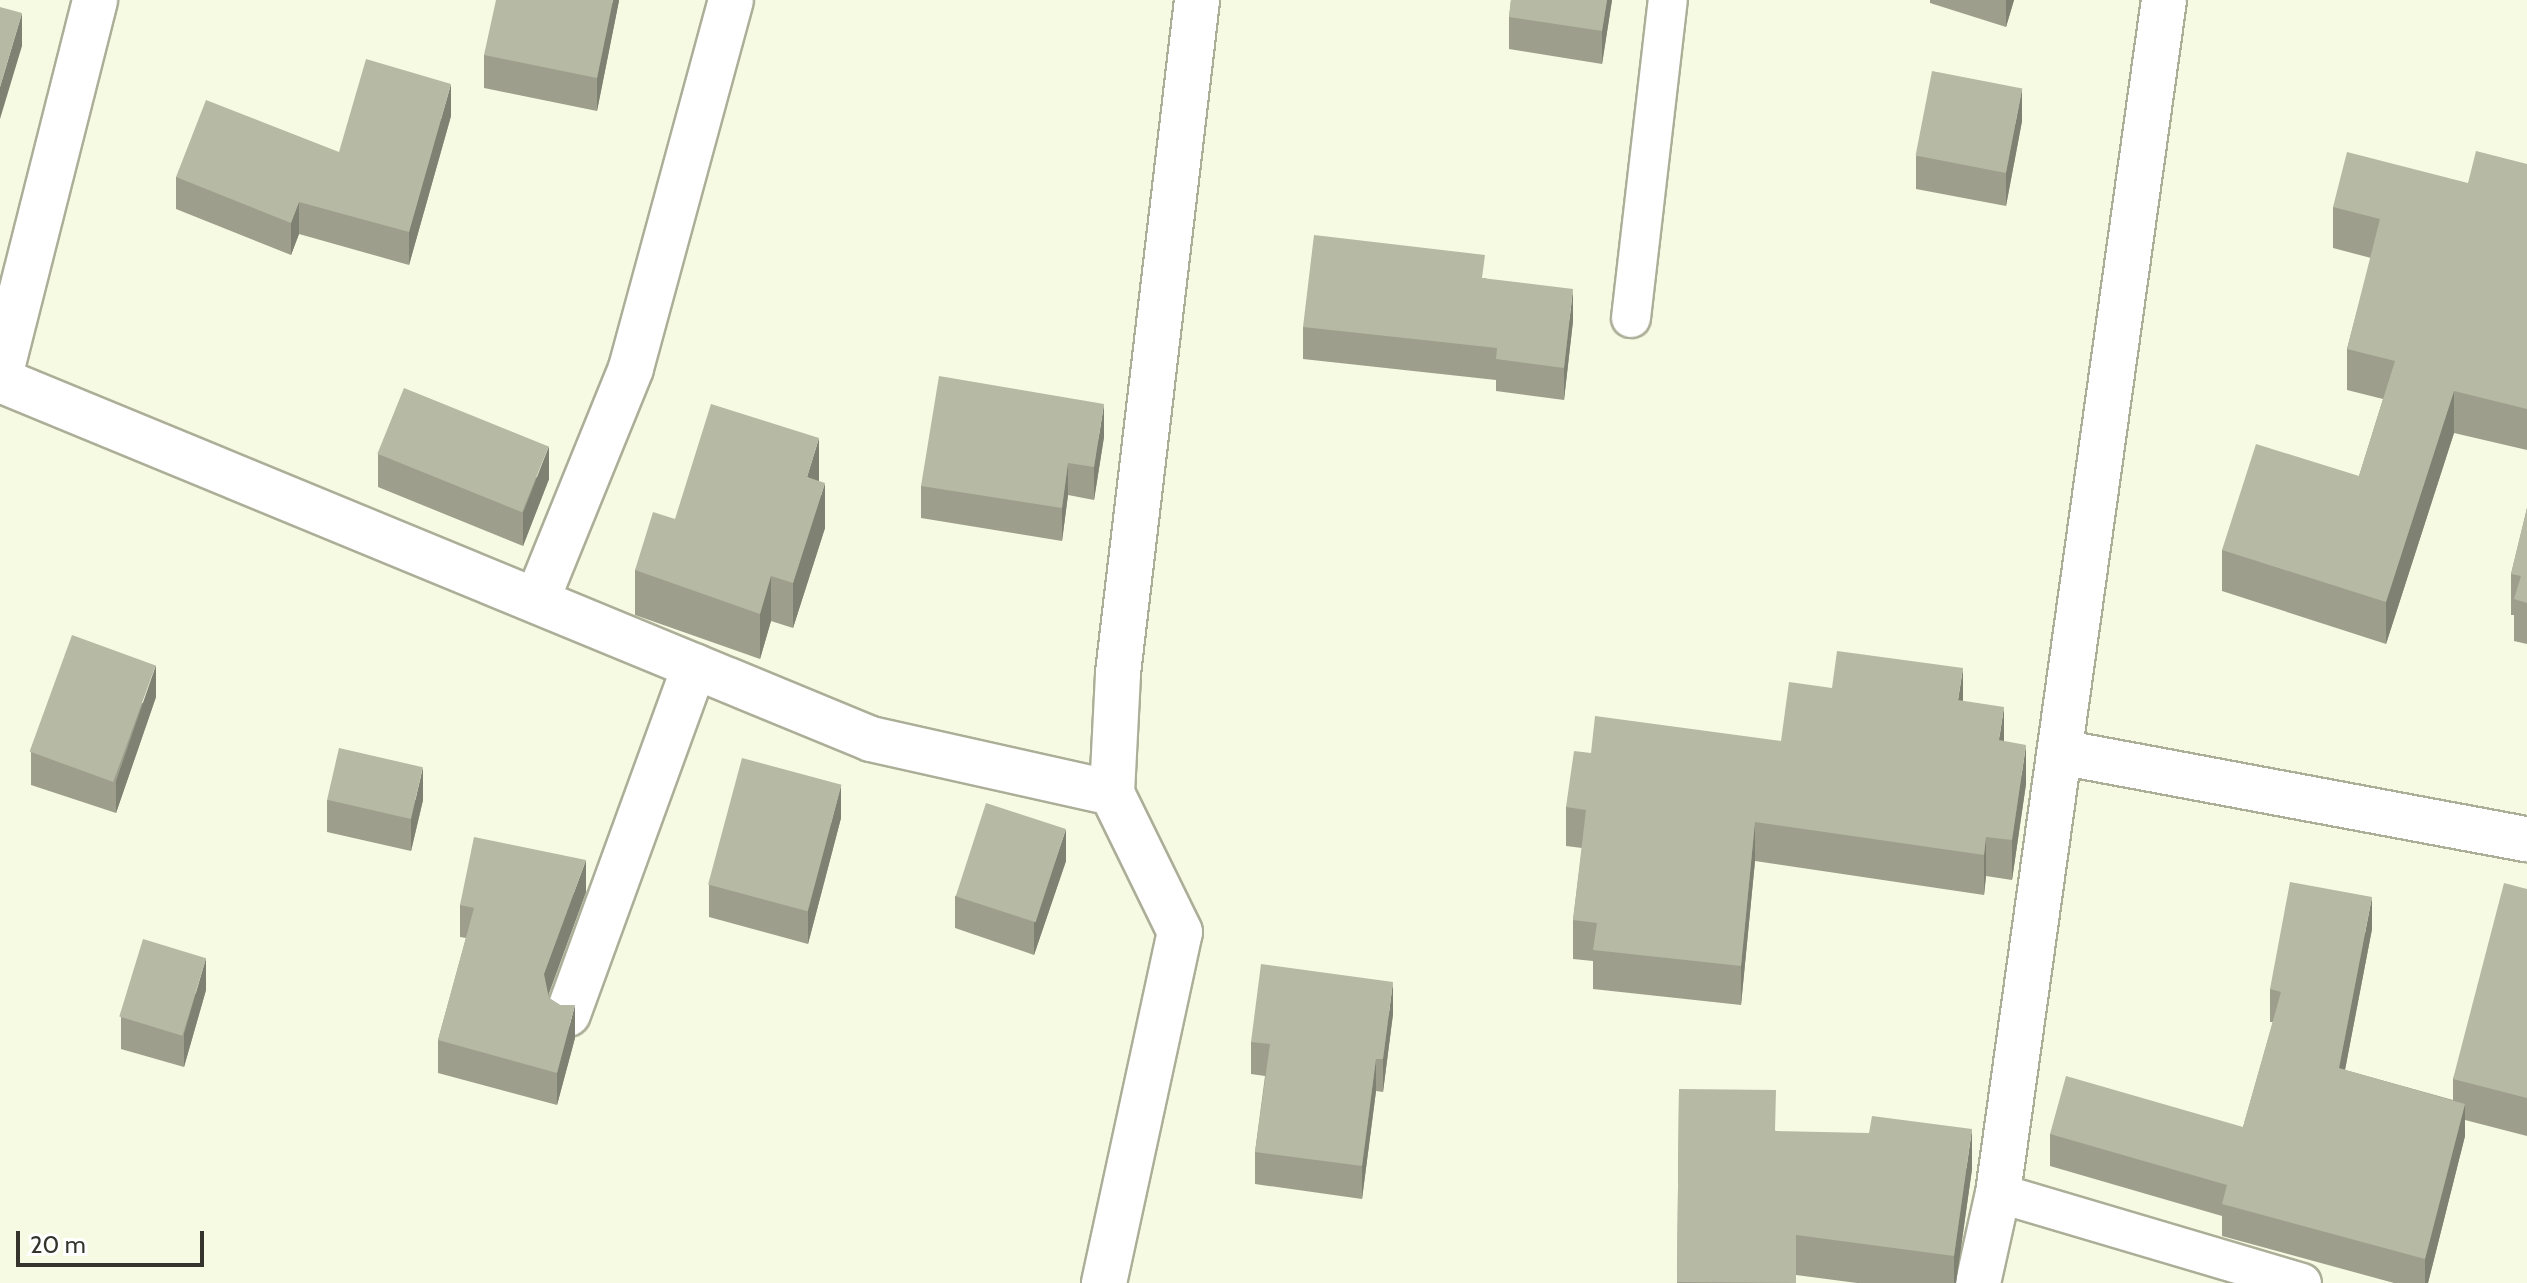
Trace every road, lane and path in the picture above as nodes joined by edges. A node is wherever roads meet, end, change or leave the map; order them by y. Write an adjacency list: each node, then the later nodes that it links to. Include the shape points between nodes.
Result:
1 (95, 0): 7 (street)
2 (731, 0): 8 (street, via 631,368)
3 (1197, 0): 11 (street, via 1118,673)
4 (1668, 0): 6 (lane)
5 (2164, 0): 10 (street)
6 (1631, 318)
7 (0, 378): 8 (street)
8 (537, 600): 9 (street)
9 (695, 666): 11 (street, via 871,739); 13 (street)
10 (2060, 752): 12 (street); 14 (street)
11 (1112, 793): 15 (street, via 1180,932)
12 (2527, 839)
13 (568, 1014)
14 (1998, 1193): 16 (street); 17 (lane)
15 (1104, 1283)
16 (1978, 1283)
17 (2302, 1283)

